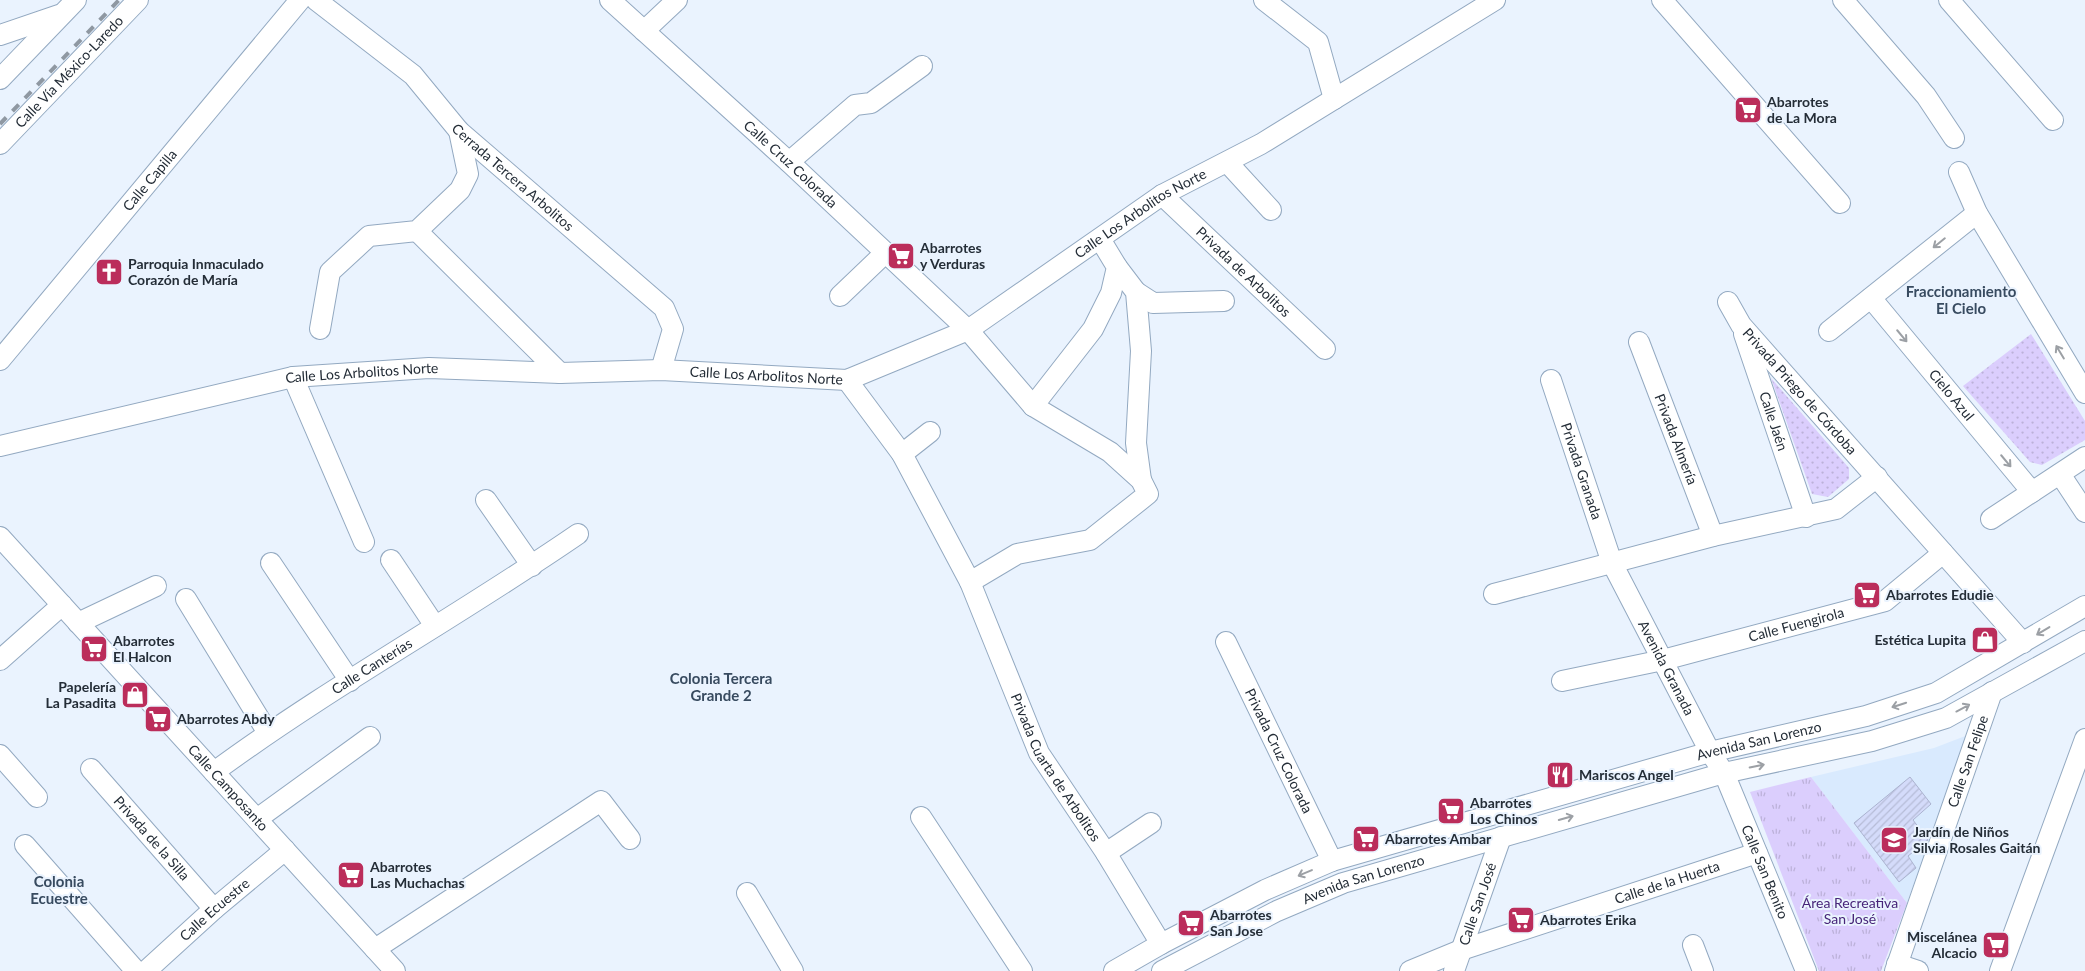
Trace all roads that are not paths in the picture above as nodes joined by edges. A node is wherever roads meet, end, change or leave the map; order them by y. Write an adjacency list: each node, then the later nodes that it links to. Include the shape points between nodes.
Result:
1 (76, 0): 12 (street)
2 (138, 0): 21 (street, Calle Vía México-Laredo)
3 (300, 0): 44 (street, Calle Capilla)
4 (316, 0): 19 (street, Cerrada Tercera Arbolitos, via 413,75)
5 (610, 0): 13 (street, Calle Cruz Colorada)
6 (677, 0): 13 (street)
7 (1264, 0): 17 (street, via 1318,42)
8 (1495, 0): 17 (street, Calle Los Arbolitos Norte)
9 (1662, 0): 26 (street)
10 (1843, 0): 20 (street, via 1926,96)
11 (1949, 0): 18 (street)
12 (61, 15): 14 (street); 16 (street)
13 (644, 31): 22 (street, Calle Cruz Colorada)
14 (0, 35)
15 (922, 66): 22 (street, via 871,103 855,105)
16 (0, 79)
17 (1334, 99): 23 (street, Calle Los Arbolitos Norte)
18 (2053, 120)
19 (459, 131): 29 (street, via 468,174 460,190); 45 (street, Cerrada Tercera Arbolitos, via 664,308 673,329)
20 (1954, 138)
21 (0, 144)
22 (789, 162): 31 (street, Calle Cruz Colorada)
23 (1227, 162): 25 (street, Calle Los Arbolitos Norte); 27 (street)
24 (1959, 172): 28 (street)
25 (1162, 195): 30 (street, Calle Los Arbolitos Norte); 43 (street, Privada de Arbolitos)
26 (1840, 203)
27 (1271, 210)
28 (1977, 213): 35 (street, one-way to 35); 50 (street, one-way to 28)
29 (417, 231): 39 (street, via 369,236 330,272); 46 (street)
30 (1100, 239): 32 (street); 40 (street, Calle Los Arbolitos Norte)
31 (885, 253): 34 (street); 40 (street, Calle Cruz Colorada)
32 (1117, 267): 33 (street); 51 (street, via 1111,293 1093,329)
33 (1136, 292): 36 (street, via 1153,303); 58 (street, via 1141,351 1136,443)
34 (840, 296)
35 (1871, 298): 41 (street); 59 (street, Cielo Azul, one-way to 59)
36 (1224, 301)
37 (1728, 302): 38 (street, Privada Priego de Córdoba)
38 (1741, 326): 57 (street, Privada Priego de Córdoba); 62 (street, Calle Jaén)
39 (320, 329)
40 (968, 330): 48 (street, Calle Los Arbolitos Norte); 51 (street, Calle Cruz Colorada)
41 (1829, 331)
42 (1639, 342): 65 (street, Privada Almería)
43 (1324, 349)
44 (0, 360)
45 (661, 370): 46 (street, Calle Los Arbolitos Norte); 48 (street, Calle Los Arbolitos Norte)
46 (560, 373): 47 (street, Calle Los Arbolitos Norte, via 429,368)
47 (293, 377): 53 (street, Calle Los Arbolitos Norte); 67 (street)
48 (847, 380): 54 (street, Privada Cuarta de Arbolitos)
49 (1551, 380): 71 (street, Privada Granada)
50 (2085, 393)
51 (1033, 406): 58 (street, Calle Cruz Colorada, via 1110,452)
52 (930, 432): 54 (street)
53 (0, 446)
54 (902, 454): 73 (street, Privada Cuarta de Arbolitos)
55 (2084, 459): 56 (street)
56 (2060, 474): 59 (street); 61 (street)
57 (1877, 477): 62 (street, via 1836,509); 68 (street, Privada Priego de Córdoba)
58 (1145, 487): 73 (street, via 1090,540 1017,554)
59 (2032, 492): 63 (street)
60 (486, 500): 72 (street)
61 (2085, 512)
62 (1806, 517): 65 (street)
63 (1991, 519)
64 (578, 534): 72 (street, Calle Canterías)
65 (1713, 536): 71 (street)
66 (0, 538): 77 (street, Calle Camposanto)
67 (364, 542)
68 (1943, 553): 83 (street, Privada Priego de Córdoba); 85 (street, Calle Fuengirola, via 1886,601)
69 (392, 560): 80 (street)
70 (271, 563): 86 (street)
71 (1612, 563): 75 (street); 85 (street, Avenida Granada)
72 (532, 566): 80 (street, Calle Canterías)
73 (970, 582): 105 (street, Privada Cuarta de Arbolitos, via 1039,753)
74 (156, 586): 79 (street)
75 (1494, 594)
76 (186, 599): 89 (street)
77 (62, 604): 79 (street, Calle Camposanto); 84 (street)
78 (2085, 606): 83 (street, Avenida San Lorenzo, one-way to 83)
79 (78, 623): 95 (street, Calle Camposanto)
80 (435, 626): 86 (street, Calle Canterías)
81 (2085, 640): 88 (street, Avenida San Lorenzo)
82 (1226, 642): 107 (street, Privada Cruz Colorada)
83 (2023, 643): 92 (street, Avenida San Lorenzo, one-way to 92, via 1936,693 1866,716)
84 (0, 660)
85 (1663, 660): 87 (street, Calle Fuengirola); 92 (street, Avenida Granada)
86 (350, 681): 89 (street, Calle Canterías)
87 (1562, 681)
88 (1992, 692): 96 (street, Avenida San Lorenzo, one-way to 88, via 1872,741 1946,718); 114 (street, Calle San Felipe)
89 (268, 733): 95 (street, Calle Canterías)
90 (370, 738): 99 (street)
91 (2085, 739): 126 (street)
92 (1710, 752): 96 (street, Avenida Granada); 107 (street, Avenida San Lorenzo)
93 (0, 755): 97 (street)
94 (91, 769): 109 (street, Privada de la Silla)
95 (214, 772): 99 (street, Calle Camposanto)
96 (1724, 773): 101 (street, Avenida San Lorenzo, one-way to 96); 106 (street, Calle San Benito)
97 (37, 797)
98 (920, 817): 118 (street)
99 (257, 819): 104 (street, Calle Camposanto)
100 (1150, 823): 105 (street)
101 (1501, 837): 112 (street, Calle San José); 120 (street, Avenida San Lorenzo, via 1343,883 1277,911)
102 (630, 839): 113 (street, via 601,802)
103 (25, 845): 115 (street)
104 (285, 850): 109 (street, Calle Ecuestre); 113 (street, Calle Camposanto)
105 (1106, 852): 110 (street, Privada Cuarta de Arbolitos)
106 (1757, 853): 112 (street, Calle de la Huerta); 124 (street, Calle San Benito)
107 (1332, 861): 110 (street, Avenida San Lorenzo, one-way to 110, via 1264,890)
108 (747, 894): 117 (street)
109 (214, 909): 116 (street, Calle Ecuestre)
110 (1161, 944): 119 (street, Avenida San Lorenzo)
111 (1693, 945): 123 (street)
112 (1461, 950): 121 (street, Calle de la Huerta); 122 (street, Calle San José)
113 (382, 963)
114 (1896, 967): 125 (street)
115 (136, 971)
116 (146, 971)
117 (793, 971)
118 (1022, 971)
119 (1114, 971)
120 (1162, 971)
121 (1410, 971)
122 (1454, 971)
123 (1703, 971)
124 (1806, 971)
125 (1918, 971)
126 (2000, 971)

